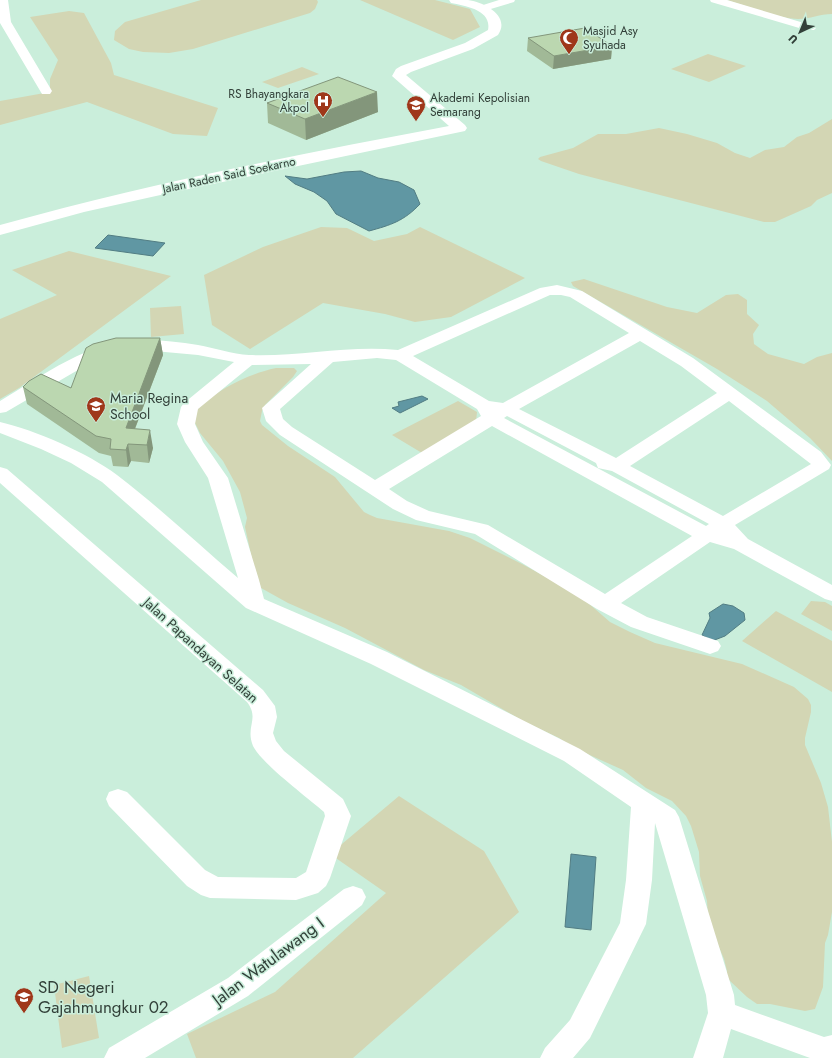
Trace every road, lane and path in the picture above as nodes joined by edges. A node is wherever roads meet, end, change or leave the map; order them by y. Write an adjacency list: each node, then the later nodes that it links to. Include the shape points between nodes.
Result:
1 (3, 0): 7 (street, via 5,22)
2 (455, 0): 5 (street)
3 (510, 0): 5 (street)
4 (715, 0): 6 (street)
5 (484, 8): 8 (street, Jalan Raden Said Soekarno, via 492,15 495,23 494,32 469,46 406,69 399,76 460,128 70,210)
6 (810, 28)
7 (46, 91)
8 (0, 230)
9 (640, 334): 10 (street, via 576,294 558,289 546,291); 13 (street, via 687,362); 15 (street)
10 (400, 355): 11 (street, via 377,353); 15 (street)
11 (329, 357): 12 (street); 21 (street, via 271,408 276,421 286,431)
12 (248, 360): 14 (street, via 198,350 143,345 116,348 89,356); 26 (street, via 190,407 186,424 194,442 218,478)
13 (729, 393): 17 (street); 18 (street, via 814,456)
14 (0, 408)
15 (494, 411): 17 (street); 20 (street); 21 (street)
16 (0, 427): 26 (street, via 78,459 108,478)
17 (617, 466): 20 (street, via 619,476 610,479); 22 (street)
18 (827, 472): 22 (street)
19 (0, 473): 29 (street, Jalan Papandayan Selatan, via 255,696 263,706 265,717 261,733 265,745 276,758 334,806 338,816 317,878 309,885 296,889 218,888 210,887 196,878)
20 (599, 477): 23 (street)
21 (375, 489): 27 (street, via 423,516 481,530)
22 (723, 524): 23 (street); 24 (street)
23 (706, 535): 24 (street); 27 (street)
24 (741, 544): 25 (street)
25 (832, 594)
26 (254, 603): 30 (street, via 379,658 572,755)
27 (605, 604): 28 (street, via 639,622)
28 (710, 646)
29 (118, 799)
30 (644, 802): 32 (street, via 666,816 720,995); 35 (street, via 639,880 633,924 580,1029)
31 (353, 897): 34 (street, Jalan Watulawang I, via 238,987)
32 (722, 1012): 33 (street, via 824,1050); 36 (street)
33 (832, 1048)
34 (119, 1058)
35 (555, 1058)
36 (708, 1058)

